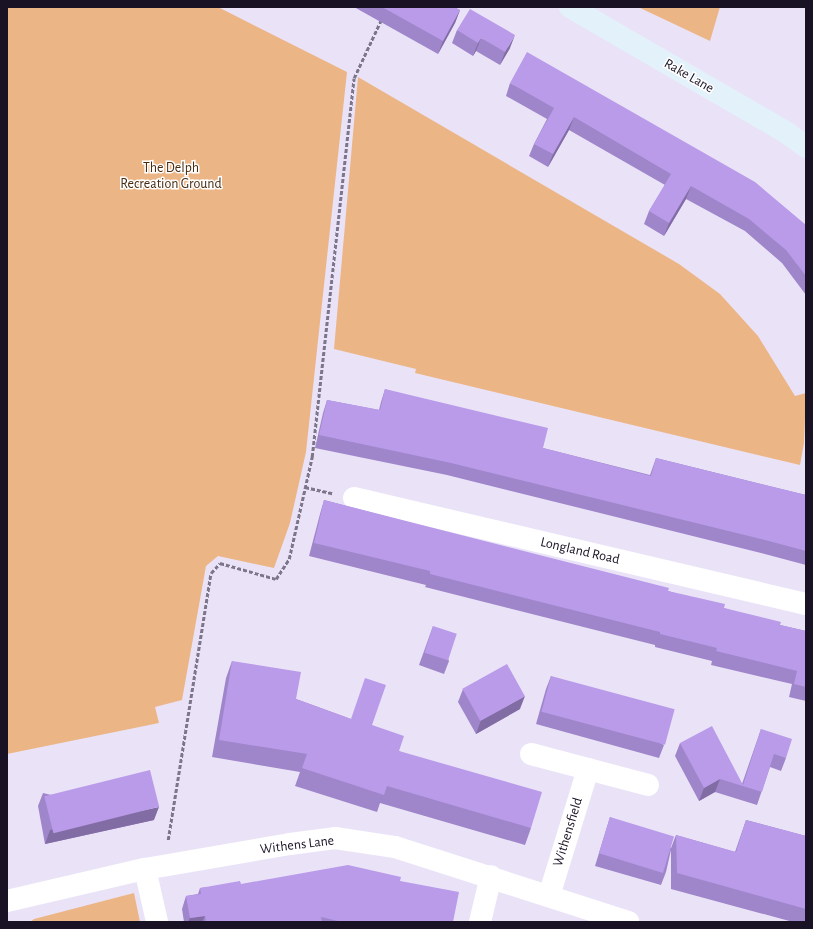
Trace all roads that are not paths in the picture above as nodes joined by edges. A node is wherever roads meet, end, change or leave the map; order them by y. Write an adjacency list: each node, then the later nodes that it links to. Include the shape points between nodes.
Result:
1 (570, 7): 2 (main road, Rake Lane, via 787,133)
2 (806, 147)
3 (354, 498): 4 (street, Longland Road)
4 (806, 604)
5 (531, 754): 6 (street)
6 (588, 769): 7 (street); 10 (street, Withensfield)
7 (648, 785)
8 (154, 868): 9 (street, Withens Lane, via 335,838 395,847); 11 (street, Withens Lane); 12 (street)
9 (490, 876): 10 (street, Withens Lane); 13 (street)
10 (549, 896): 14 (street, Withens Lane)
11 (7, 901)
12 (157, 922)
13 (480, 922)
14 (628, 922)

